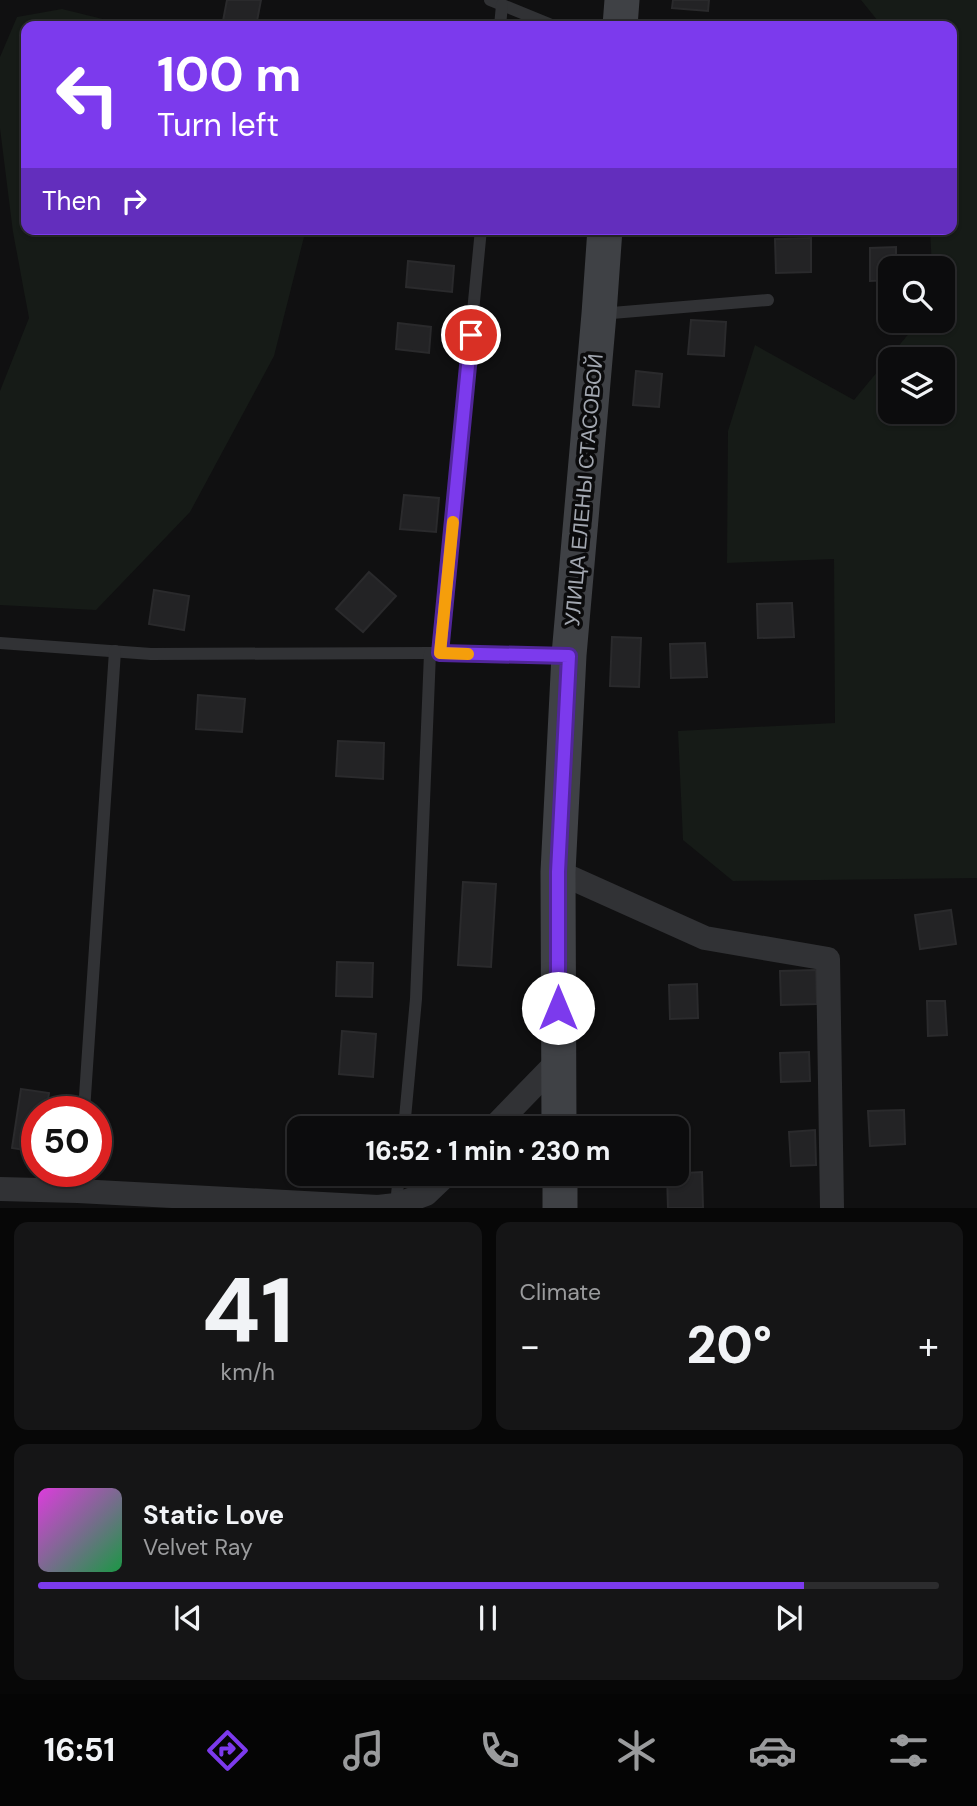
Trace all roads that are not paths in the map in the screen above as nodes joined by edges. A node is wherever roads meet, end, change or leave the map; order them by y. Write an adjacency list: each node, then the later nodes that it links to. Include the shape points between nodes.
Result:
1 (622, 0): 5 (main road)
2 (496, 3): 3 (lane); 4 (lane)
3 (499, 21)
4 (541, 21)
5 (620, 21)
6 (480, 235): 12 (lane)
7 (605, 235): 9 (main road, УЛИЦА ЕЛЕНЫ СТАСОВОЙ)
8 (768, 300): 9 (lane)
9 (599, 314): 13 (main road, УЛИЦА ЕЛЕНЫ СТАСОВОЙ)
10 (0, 643): 11 (lane)
11 (115, 651): 12 (lane); 16 (lane)
12 (435, 653): 13 (lane); 17 (lane)
13 (569, 656): 14 (main road, УЛИЦА ЕЛЕНЫ СТАСОВОЙ)
14 (558, 872): 15 (main road, УЛИЦА ЕЛЕНЫ СТАСОВОЙ); 28 (street, via 705,938 828,959)
15 (557, 1062): 18 (street); 19 (main road, УЛИЦА ЕЛЕНЫ СТАСОВОЙ)
16 (84, 1096)
17 (405, 1116)
18 (505, 1116)
19 (559, 1116)
20 (112, 1184): 26 (street, via 378,1208)
21 (398, 1186): 26 (lane)
22 (434, 1186): 26 (street)
23 (560, 1186): 27 (main road)
24 (21, 1187): 25 (street)
25 (0, 1189)
26 (397, 1205)
27 (560, 1208)
28 (832, 1208)

